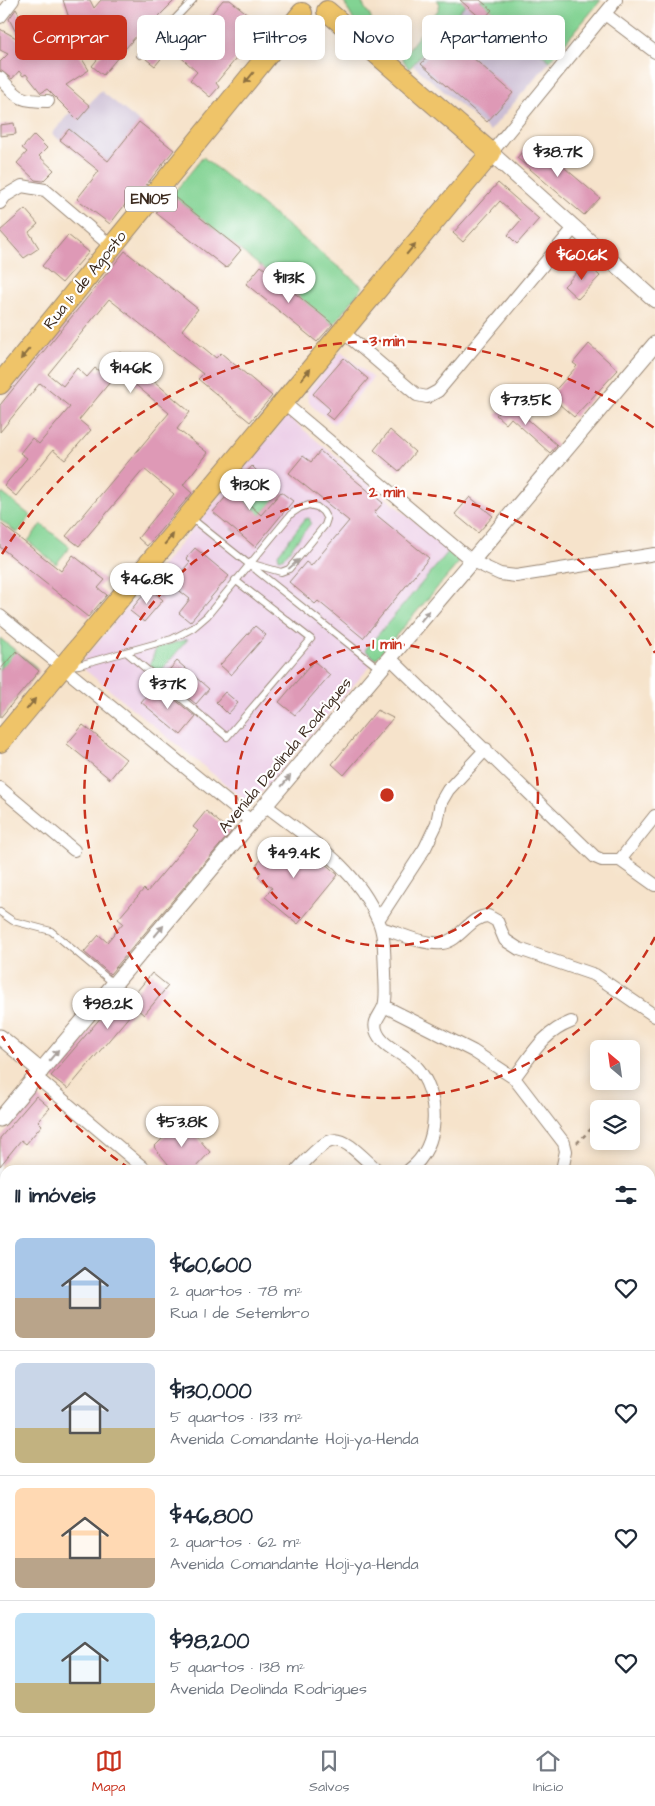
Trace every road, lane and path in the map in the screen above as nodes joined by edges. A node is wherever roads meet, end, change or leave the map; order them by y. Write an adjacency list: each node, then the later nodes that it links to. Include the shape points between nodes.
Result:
1 (13, 0): 8 (street)
2 (193, 0): 7 (lane)
3 (616, 0): 6 (street)
4 (328, 5): 5 (main road, EN105, via 317,17); 12 (main road, EN105)
5 (299, 7): 15 (main road, Rua 1º de Agosto / EN105, one-way to 15)
6 (605, 14): 9 (street); 12 (street)
7 (179, 15)
8 (0, 17)
9 (655, 52)
10 (0, 78): 11 (street, via 17,96 27,101)
11 (48, 101)
12 (491, 153): 14 (street); 17 (main road, one-way to 12)
13 (2, 198): 15 (street, via 22,186 45,190)
14 (574, 228): 16 (street); 17 (street, via 438,391 427,397 417,395)
15 (112, 247): 19 (main road, Rua 1º de Agosto / EN105, one-way to 19)
16 (655, 300)
17 (342, 331): 20 (main road, one-way to 17)
18 (655, 344): 23 (street, Avenida Deolinda Rodrigues)
19 (0, 384)
20 (283, 402): 21 (main road); 23 (street)
21 (188, 515): 24 (lane); 29 (main road, one-way to 21)
22 (655, 554): 23 (street, via 516,576 500,574)
23 (472, 561): 28 (street, Avenida Deolinda Rodrigues, one-way to 23)
24 (248, 564): 24 (lane, one-way to 24, via 281,572 289,569 326,525 327,518 316,507 300,508 291,514); 25 (lane); 28 (lane)
25 (235, 580): 27 (lane, via 207,616 193,628 172,639); 27 (lane, via 312,639 227,737)
26 (0, 616): 29 (street)
27 (126, 652): 29 (lane, via 79,665)
28 (385, 663): 31 (street); 33 (street, Avenida Deolinda Rodrigues, one-way to 28)
29 (62, 666): 30 (main road, one-way to 29); 35 (street)
30 (0, 742)
31 (486, 750): 37 (street, via 595,857); 40 (street, via 448,790 425,848)
32 (0, 788): 36 (street)
33 (266, 805): 35 (street, Avenida Deolinda Rodrigues); 40 (street, via 342,864)
34 (655, 816): 37 (street)
35 (252, 822): 41 (street, Avenida Deolinda Rodrigues, one-way to 35)
36 (74, 850)
37 (620, 860): 38 (street)
38 (655, 885)
39 (0, 912): 41 (lane, via 13,921 51,931)
40 (380, 924): 42 (street, via 385,974); 43 (street, via 433,943 444,943 477,919 488,916 497,921 505,940 519,950 595,975)
41 (114, 984): 46 (street, Avenida Deolinda Rodrigues, one-way to 41)
42 (384, 1006): 47 (street, via 473,1051); 54 (street, via 376,1018 380,1039 415,1065 431,1090 434,1127)
43 (655, 1016)
44 (570, 1022): 47 (street, via 546,1035)
45 (0, 1037): 46 (street)
46 (39, 1074): 48 (street, Avenida Deolinda Rodrigues); 51 (street)
47 (514, 1078): 50 (street, via 559,1134)
48 (0, 1120)
49 (590, 1130): 50 (path)
50 (566, 1151): 55 (street)
51 (140, 1165)
52 (302, 1165): 53 (street, via 324,1143 336,1140 346,1142)
53 (371, 1165)
54 (416, 1165)
55 (563, 1165)

